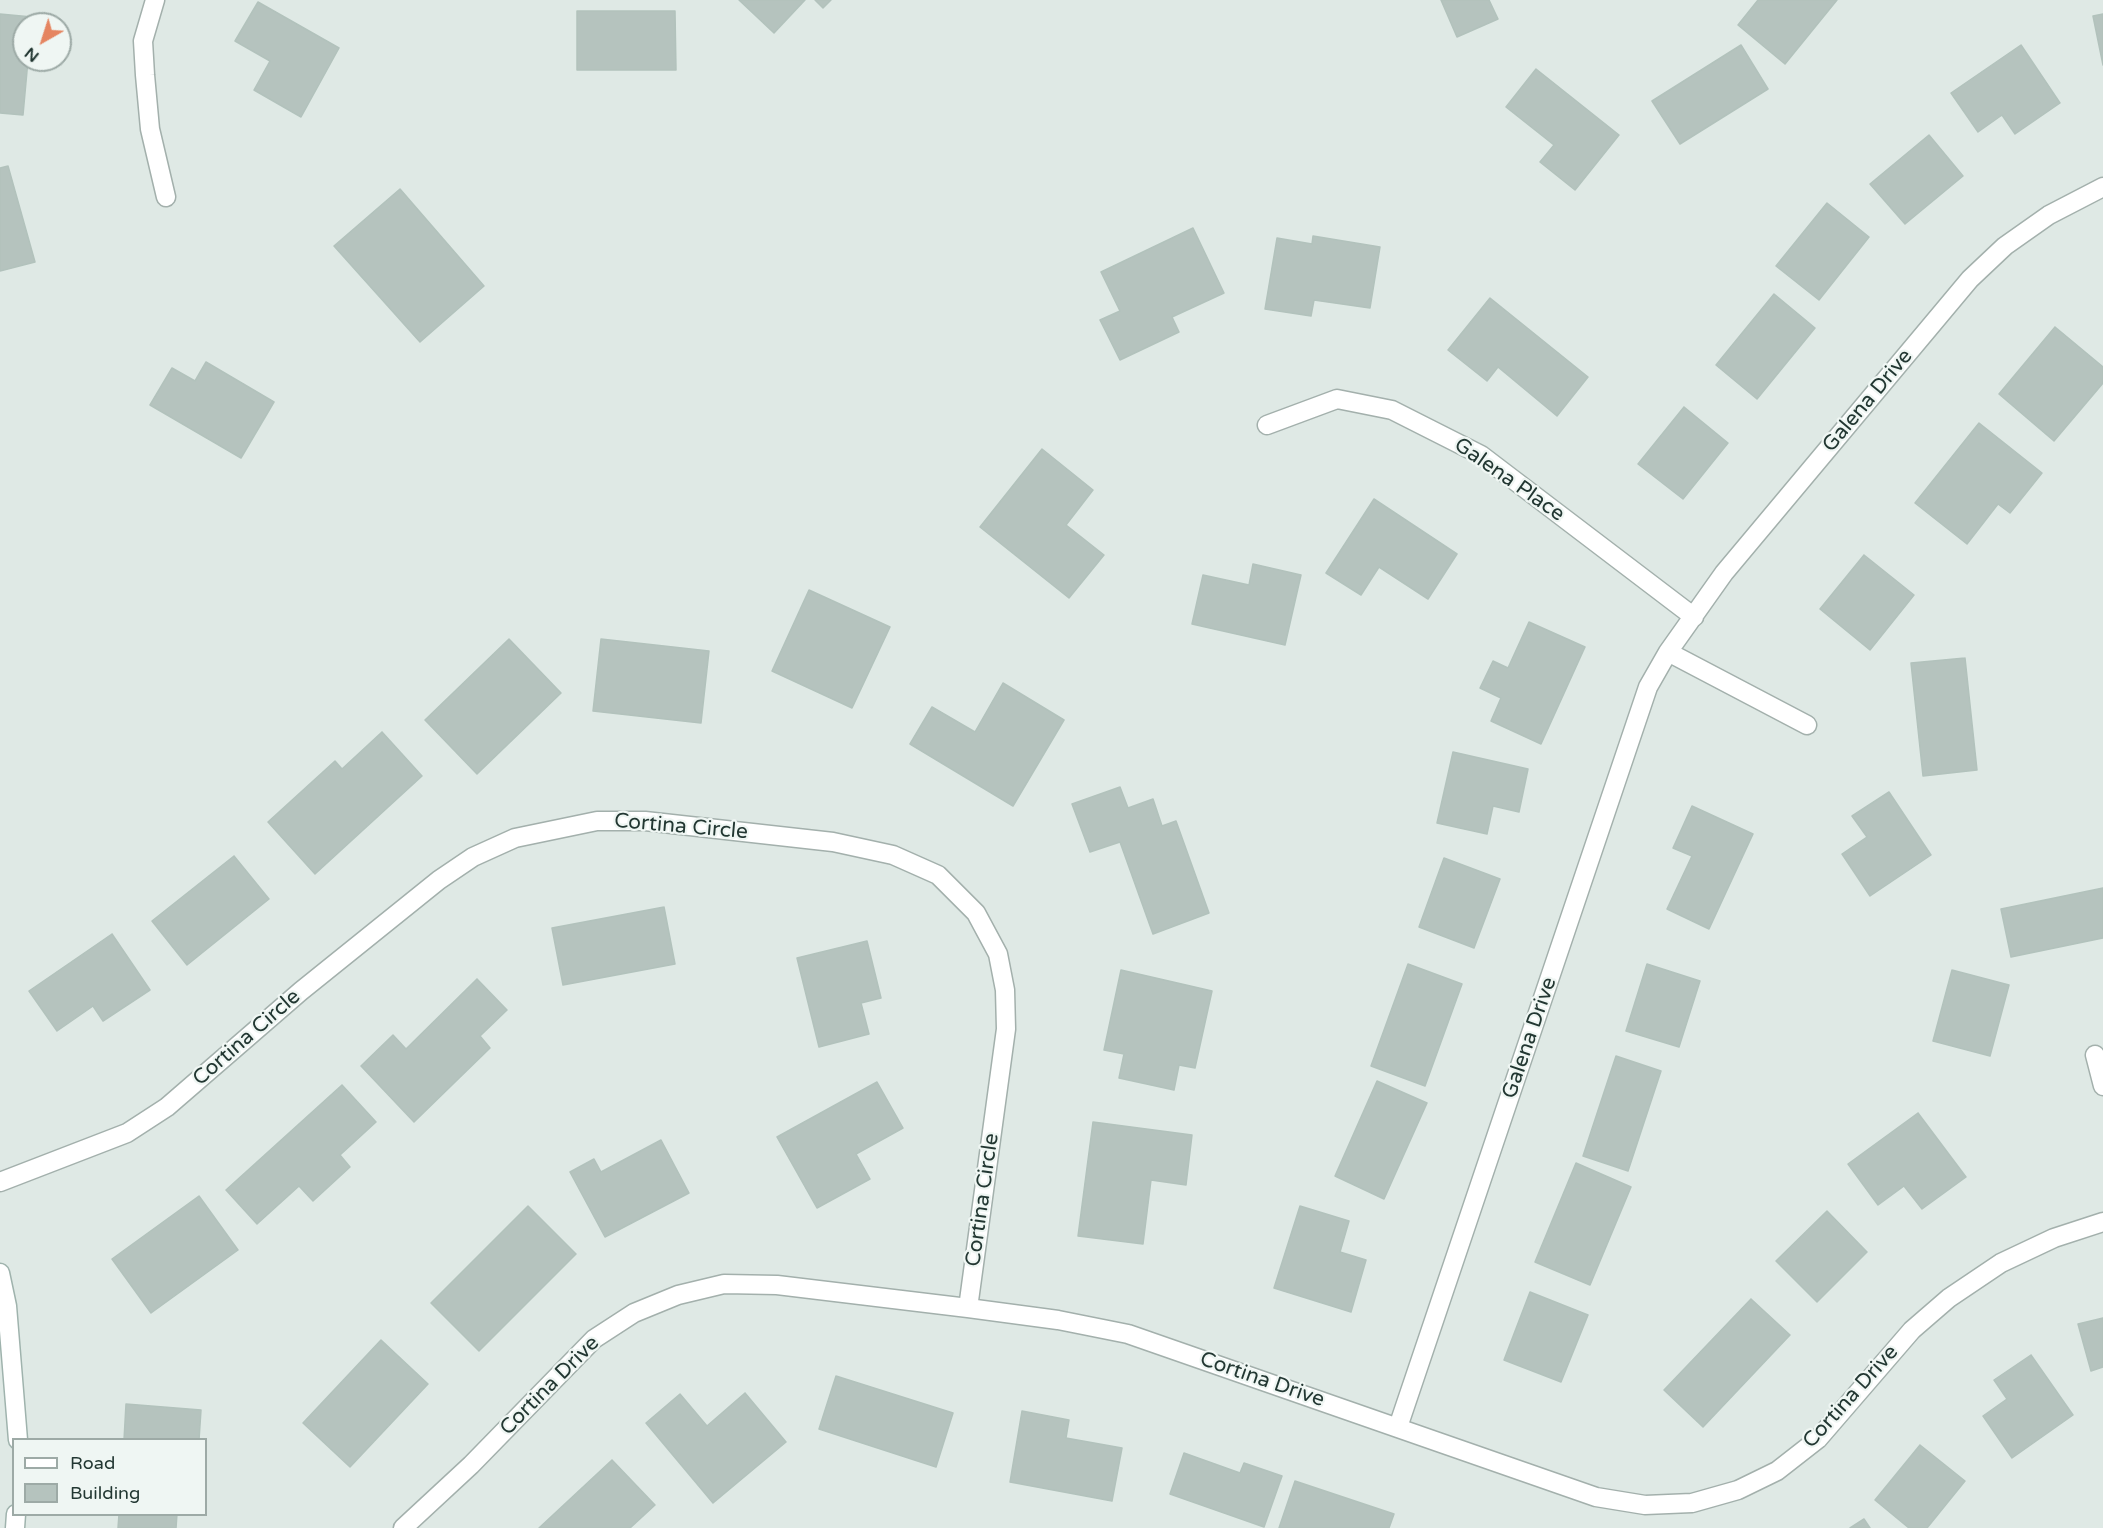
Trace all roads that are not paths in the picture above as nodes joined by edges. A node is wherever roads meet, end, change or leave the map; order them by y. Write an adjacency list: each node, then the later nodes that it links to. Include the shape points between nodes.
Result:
1 (154, 0): 3 (street, via 143,41 145,75 150,129)
2 (2103, 187): 5 (street, Galena Drive, via 2049,215 1970,279 1724,573)
3 (166, 197)
4 (1267, 425): 5 (street, Galena Place, via 1337,399 1392,410 1481,455)
5 (1694, 617): 6 (street, Galena Drive)
6 (1668, 652): 7 (street); 14 (street, Galena Drive, via 1648,687)
7 (1808, 725)
8 (2095, 1055): 9 (street)
9 (2103, 1086)
10 (0, 1182): 13 (street, Cortina Circle, via 127,1133 167,1107 301,991 439,880 473,857 515,838 597,821 645,821 832,843 893,855 938,875 976,913 998,954 1005,990 1006,1029)
11 (2103, 1222): 14 (street, Cortina Drive, via 2054,1238 2001,1263 1949,1298 1912,1330 1818,1439 1777,1471 1738,1490 1692,1503 1645,1505 1596,1497)
12 (0, 1273): 15 (street, via 16,1387)
13 (968, 1308): 14 (street, Cortina Drive, via 1128,1334); 16 (street, Cortina Drive, via 777,1285 724,1284 678,1295 634,1313 594,1339 471,1465)
14 (1398, 1427)
15 (18, 1438)
16 (403, 1528)

